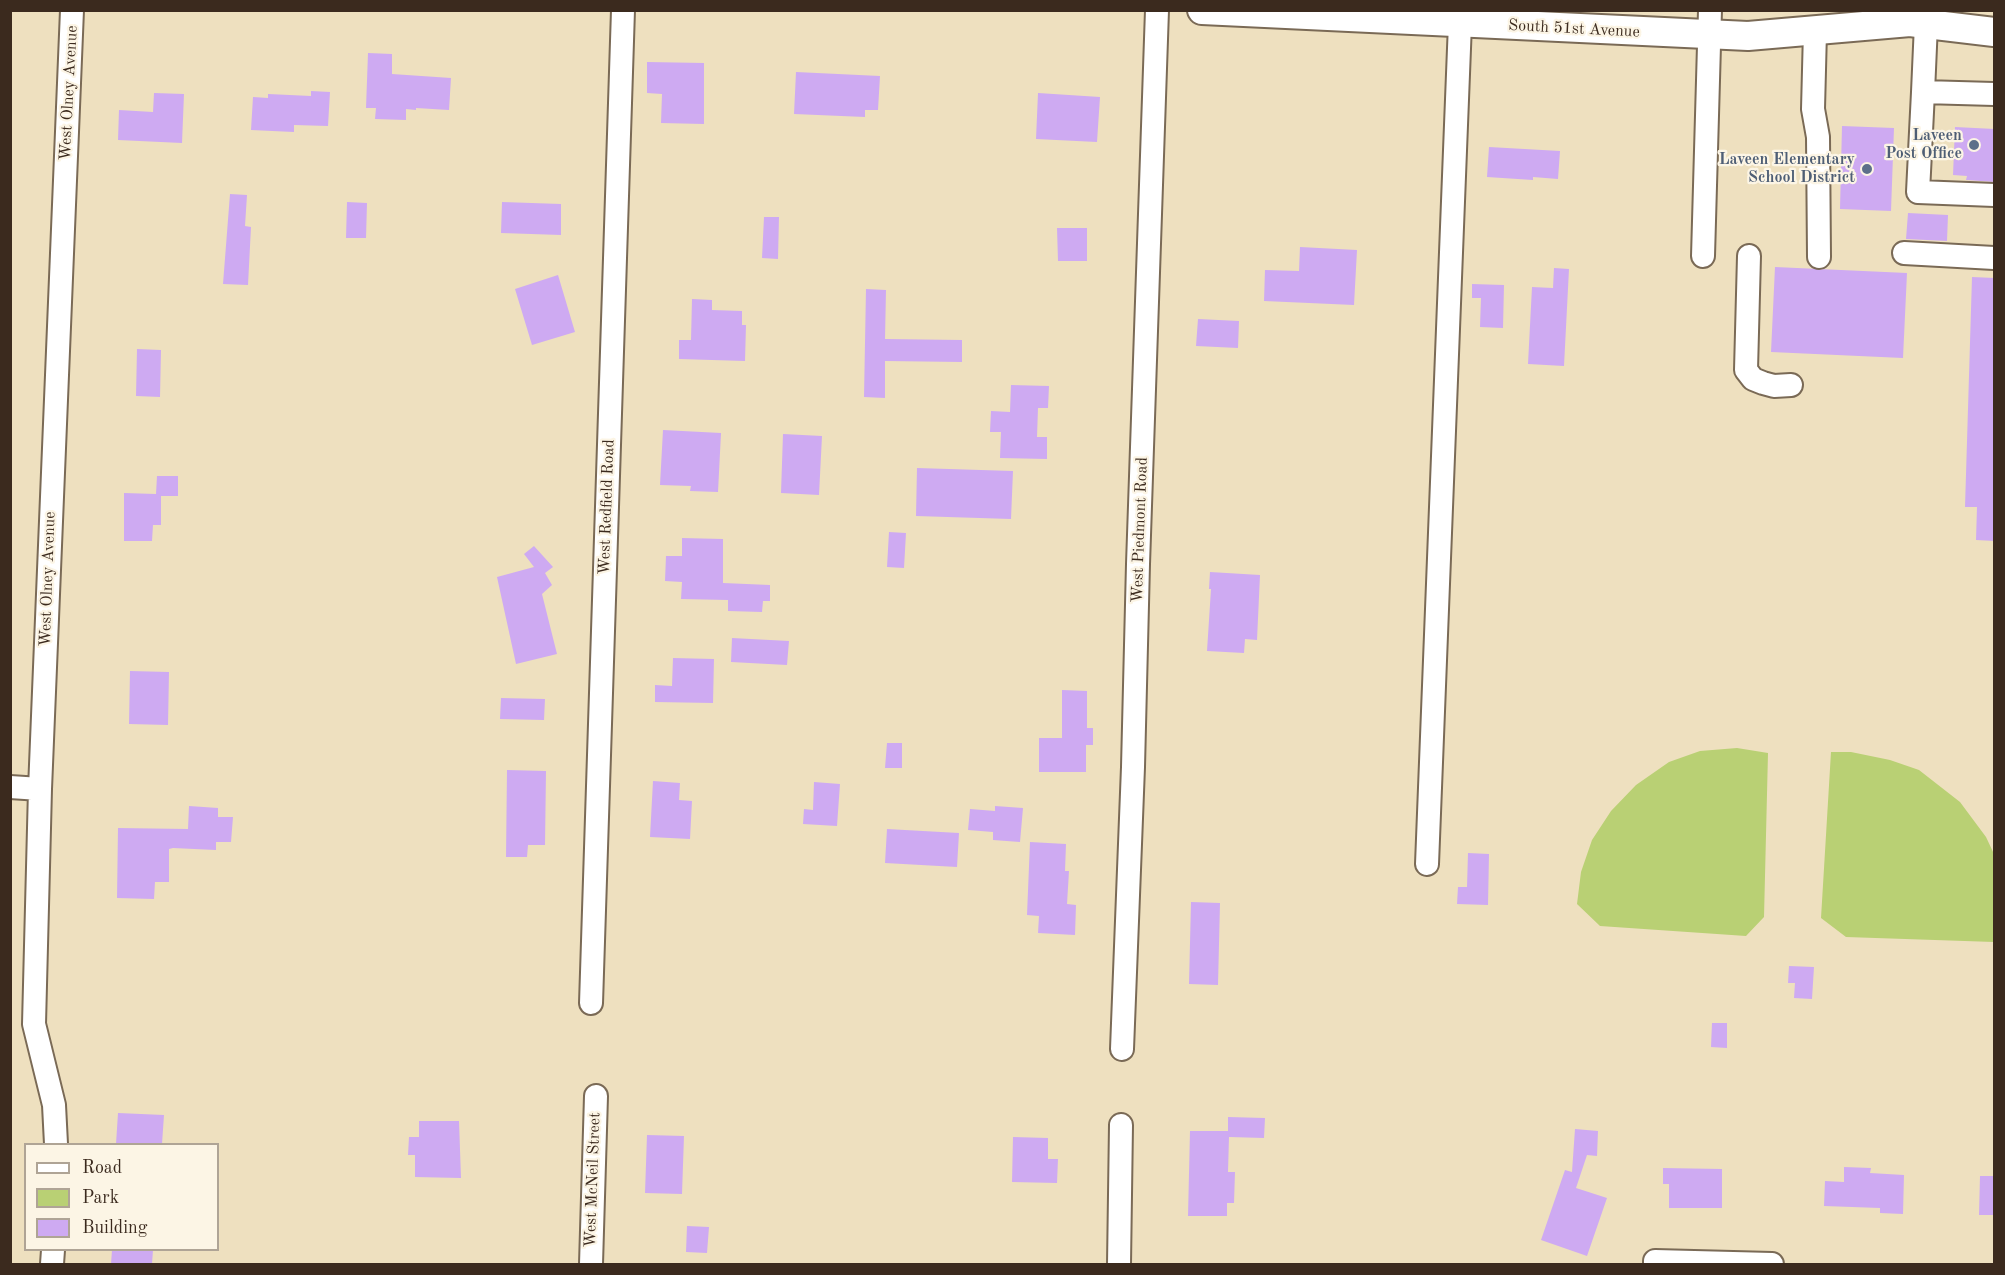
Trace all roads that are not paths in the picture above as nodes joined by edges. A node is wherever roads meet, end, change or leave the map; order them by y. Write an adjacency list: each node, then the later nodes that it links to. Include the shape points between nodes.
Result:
1 (72, 10): 20 (street, West Olney Avenue)
2 (623, 10): 22 (street, West Redfield Road)
3 (1157, 10): 23 (street, West Piedmont Road)
4 (1202, 10): 6 (main road, South 51st Avenue)
5 (1924, 19): 8 (main road, South 51st Avenue); 9 (main road, South 51st Avenue); 10 (street)
6 (1460, 23): 7 (main road, South 51st Avenue); 21 (street)
7 (1709, 23): 8 (main road, South 51st Avenue, via 1748,36); 14 (street)
8 (1815, 31): 16 (street, via 1813,109 1818,137)
9 (1995, 32)
10 (1923, 92): 11 (street); 12 (street, via 1918,192)
11 (1995, 94)
12 (1995, 195)
13 (1904, 254): 17 (street)
14 (1703, 256)
15 (1749, 256): 18 (street, via 1746,370 1763,383)
16 (1819, 257)
17 (1995, 258)
18 (1791, 385)
19 (10, 787): 20 (street)
20 (40, 789): 26 (street, West Olney Avenue, via 34,1024 54,1105)
21 (1427, 864)
22 (591, 1003)
23 (1122, 1049)
24 (596, 1096): 28 (street, West McNeil Street)
25 (1121, 1125): 29 (street)
26 (56, 1143)
27 (1655, 1263): 30 (street)
28 (591, 1264)
29 (1119, 1264)
30 (1772, 1264)

